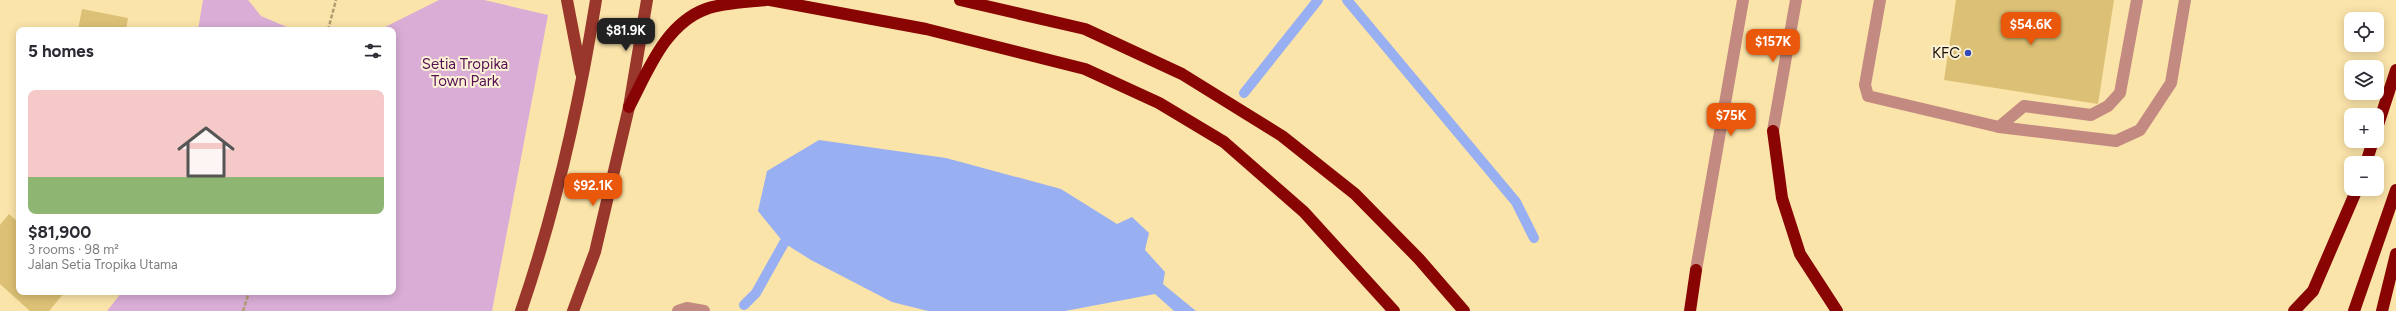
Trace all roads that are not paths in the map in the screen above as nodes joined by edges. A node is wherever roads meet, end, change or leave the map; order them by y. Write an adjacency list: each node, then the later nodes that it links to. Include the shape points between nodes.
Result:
1 (567, 0): 13 (main road)
2 (596, 0): 13 (main road)
3 (647, 0): 14 (main road)
4 (766, 0): 14 (highway, via 707,8 684,20 667,39)
5 (770, 0): 26 (highway, via 926,28 1085,69 1159,102 1224,142 1304,212)
6 (960, 0): 27 (highway, via 1085,29 1182,74 1282,136 1355,194 1419,259)
7 (1743, 0): 21 (street)
8 (1796, 0): 17 (street)
9 (1880, 0): 16 (street, via 1865,85 1868,96)
10 (2137, 0): 16 (street, via 2120,93 2108,106 2091,115 2024,106)
11 (2185, 0): 16 (street, via 2171,83 2140,130 2116,141)
12 (2396, 70): 15 (highway)
13 (583, 82): 22 (main road, via 559,189)
14 (629, 107): 23 (main road, via 595,252)
15 (2384, 108)
16 (1999, 127)
17 (1773, 131): 29 (highway, via 1782,198 1800,254)
18 (2396, 190): 31 (highway)
19 (2354, 196): 30 (highway, via 2313,292)
20 (2396, 254): 32 (highway)
21 (1696, 270): 28 (highway)
22 (521, 311)
23 (573, 311)
24 (678, 311): 25 (street, via 687,308)
25 (704, 311)
26 (1394, 311)
27 (1464, 311)
28 (1690, 311)
29 (1837, 311)
30 (2294, 311)
31 (2354, 311)
32 (2382, 311)

